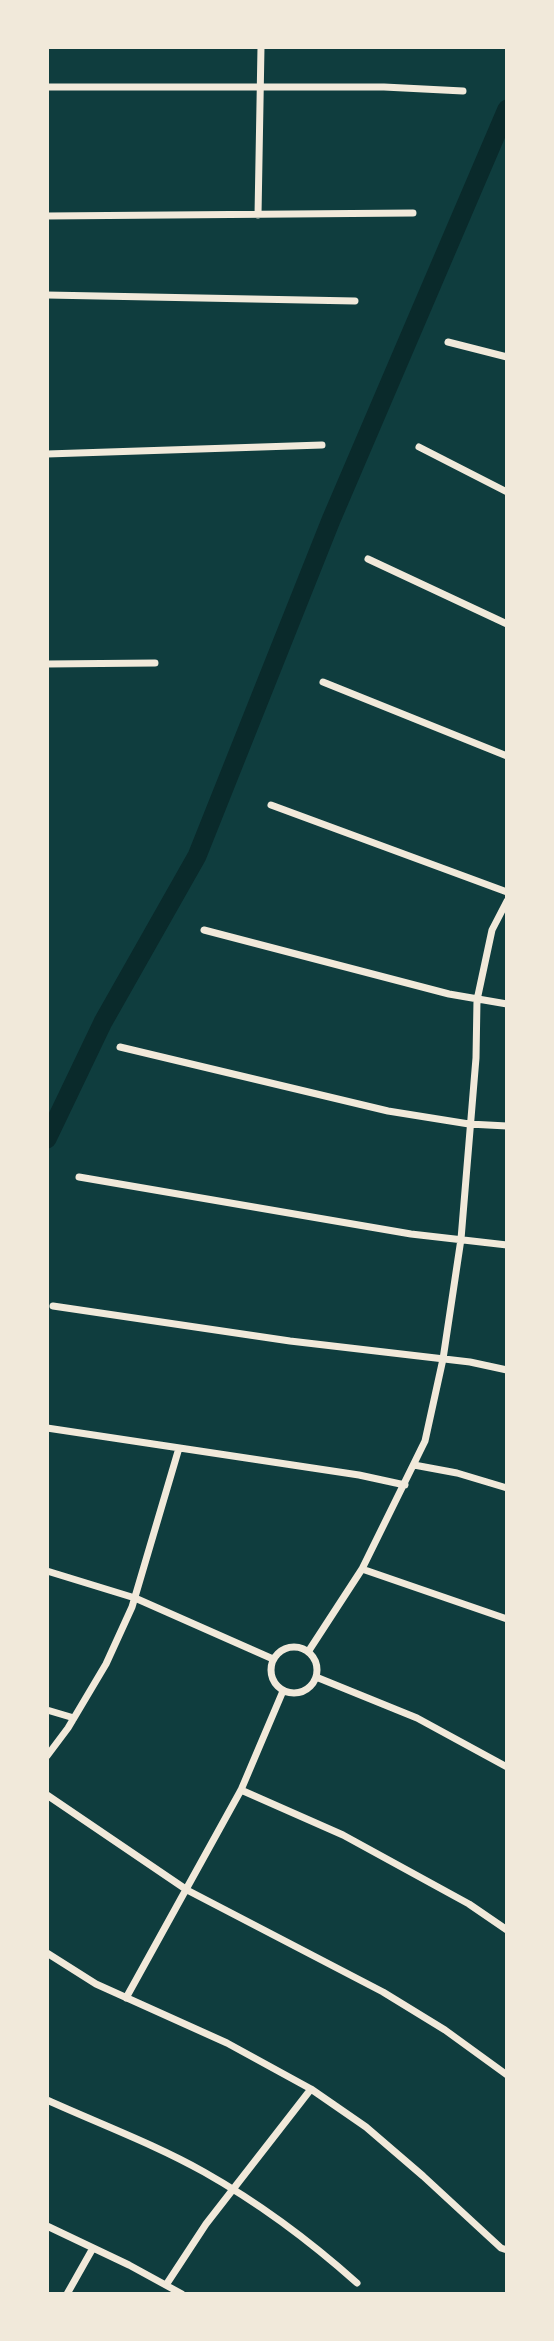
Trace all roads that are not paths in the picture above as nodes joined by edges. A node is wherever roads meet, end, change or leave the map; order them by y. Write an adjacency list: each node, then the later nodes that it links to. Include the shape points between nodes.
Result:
1 (261, 47): 2 (street)
2 (260, 86): 3 (street); 4 (street); 6 (street)
3 (47, 87)
4 (463, 91)
5 (413, 213): 6 (street)
6 (258, 215): 7 (street)
7 (47, 216)
8 (47, 295): 9 (street)
9 (355, 301)
10 (448, 342): 11 (street)
11 (507, 357)
12 (322, 445): 14 (street)
13 (419, 447): 15 (street)
14 (47, 454)
15 (507, 492)
16 (368, 559): 17 (street)
17 (507, 624)
18 (155, 663): 19 (street)
19 (47, 664)
20 (323, 682): 21 (street)
21 (507, 756)
22 (271, 805): 23 (street)
23 (507, 892)
24 (507, 901): 26 (street, via 492,930)
25 (204, 930): 26 (street)
26 (477, 1000): 27 (street); 29 (street)
27 (507, 1004)
28 (120, 1046): 29 (street, via 388,1111)
29 (469, 1124): 30 (street); 32 (street)
30 (507, 1126)
31 (79, 1177): 32 (street)
32 (461, 1239): 33 (street); 35 (street)
33 (507, 1245)
34 (53, 1306): 35 (street)
35 (443, 1359): 36 (street); 39 (street, via 425,1441)
36 (507, 1370)
37 (47, 1428): 38 (street)
38 (179, 1448): 40 (street); 44 (street)
39 (414, 1465): 40 (street); 41 (street)
40 (405, 1485): 42 (street)
41 (507, 1488)
42 (362, 1569): 45 (street); 46 (street)
43 (47, 1571): 44 (street)
44 (135, 1598): 47 (street); 51 (street, via 106,1664)
45 (507, 1619)
46 (308, 1652): 47 (street, via 289,1648); 48 (street, via 316,1664)
47 (273, 1659): 49 (street, via 271,1677)
48 (316, 1677): 49 (street, via 303,1692); 53 (street, via 417,1718)
49 (283, 1691): 54 (street)
50 (47, 1710): 51 (street)
51 (74, 1718): 52 (street)
52 (47, 1756)
53 (507, 1767)
54 (241, 1790): 56 (street); 57 (street, via 364,1846)
55 (47, 1795): 56 (street)
56 (187, 1890): 59 (street); 60 (street, via 383,1992)
57 (507, 1930)
58 (47, 1953): 59 (street)
59 (126, 1998): 61 (street, via 227,2043)
60 (507, 2075)
61 (311, 2089): 63 (street); 66 (street, via 366,2127)
62 (47, 2100): 63 (street, via 144,2142)
63 (234, 2190): 67 (street); 68 (street)
64 (47, 2226): 65 (street)
65 (93, 2248): 68 (street); 69 (street)
66 (507, 2250)
67 (357, 2283)
68 (166, 2285): 70 (street)
69 (67, 2294)
70 (182, 2294)

